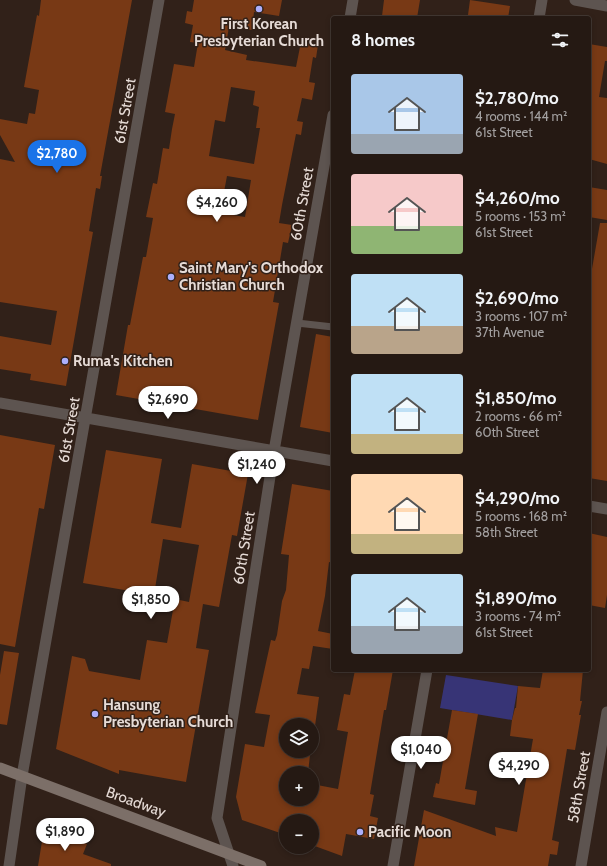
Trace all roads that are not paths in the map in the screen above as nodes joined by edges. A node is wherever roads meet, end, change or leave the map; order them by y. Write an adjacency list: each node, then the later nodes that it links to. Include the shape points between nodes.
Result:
1 (160, 0): 12 (street, 61st Street)
2 (353, 0): 6 (street)
3 (542, 0): 7 (street)
4 (575, 0): 5 (street)
5 (607, 6)
6 (350, 16)
7 (539, 16)
8 (331, 127): 9 (street, 60th Street)
9 (297, 323): 10 (lane); 13 (street, 60th Street)
10 (331, 327)
11 (0, 403): 12 (street)
12 (86, 418): 13 (street); 20 (street, 61st Street)
13 (274, 451): 14 (street); 21 (street, 60th Street, via 217,818)
14 (331, 461)
15 (591, 506): 16 (street)
16 (607, 509)
17 (427, 672): 25 (street)
18 (607, 712): 26 (street, 58th Street)
19 (0, 768): 20 (main road, Broadway)
20 (22, 776): 21 (main road, Broadway); 22 (street, 61st Street)
21 (228, 853): 23 (street, 60th Street); 24 (main road, Broadway)
22 (9, 866)
23 (233, 866)
24 (261, 866)
25 (393, 866)
26 (581, 866)

